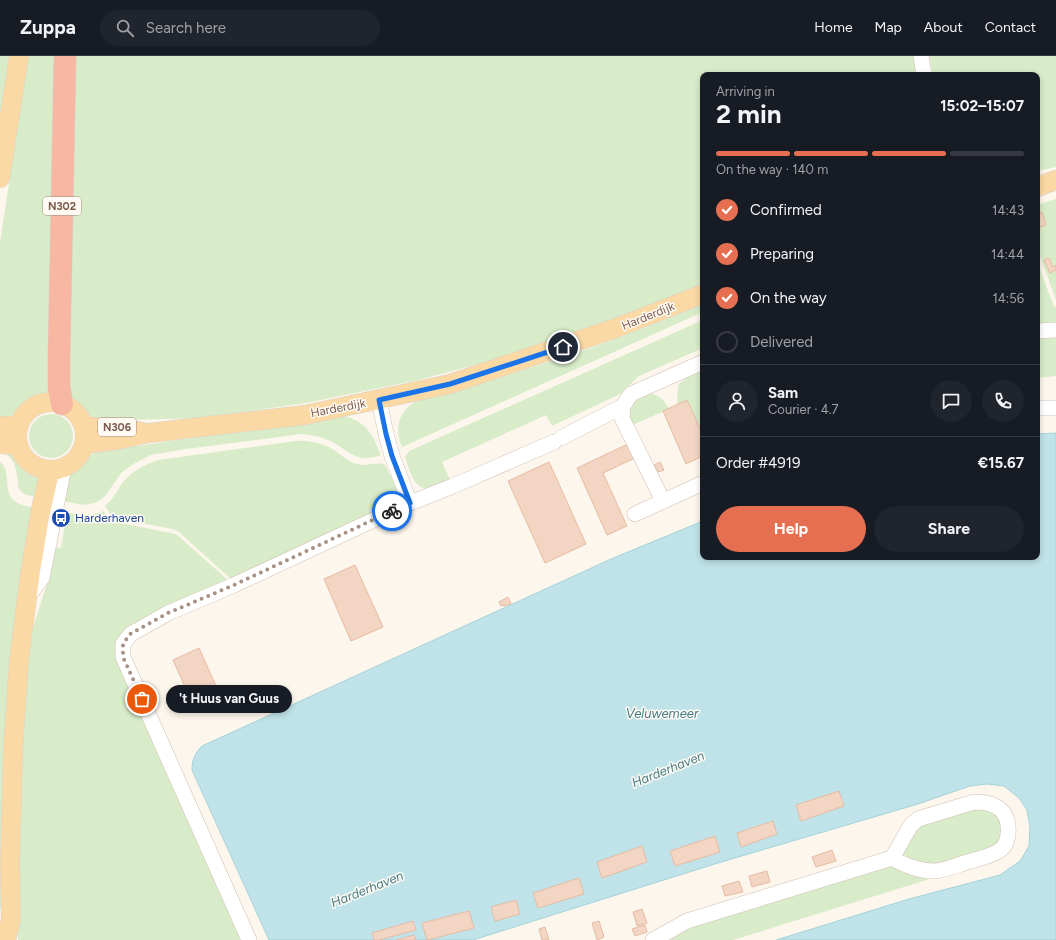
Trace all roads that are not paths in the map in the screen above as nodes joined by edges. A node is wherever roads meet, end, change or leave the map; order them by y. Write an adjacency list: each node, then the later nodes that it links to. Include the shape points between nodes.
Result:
1 (19, 56): 7 (main road)
2 (65, 56): 15 (highway, N302, via 59,357)
3 (921, 56): 4 (street)
4 (924, 72)
5 (1056, 171): 6 (main road)
6 (1040, 174)
7 (0, 178)
8 (1056, 180): 9 (main road)
9 (1040, 186)
10 (700, 295): 14 (main road, Harderdijk / N306, via 536,356 450,384)
11 (1056, 330): 12 (street)
12 (1040, 331)
13 (700, 363): 16 (street, via 631,394)
14 (379, 400): 20 (main road, Harderdijk / N306, via 305,415 149,433 116,427); 25 (street, via 392,456)
15 (62, 404): 19 (main road, via 48,403 35,406); 20 (main road, N306, via 76,413)
16 (623, 406): 24 (street, via 622,418); 25 (street, via 557,440)
17 (1040, 408): 18 (street)
18 (1056, 408)
19 (9, 426): 21 (main road, via 17,435)
20 (84, 436): 22 (main road, N306, via 81,452 75,460)
21 (9, 444): 22 (main road, via 33,465 41,469)
22 (57, 469): 28 (main road, via 40,514 19,660 10,865 11,919)
23 (700, 484): 24 (street)
24 (664, 501): 26 (street)
25 (410, 503): 29 (street, via 168,613 130,634 123,644 123,657)
26 (635, 514)
27 (892, 858): 27 (street, via 911,825 918,819 974,802 993,804 1001,809 1006,818 1007,842 1000,850 989,856 935,871 915,868); 30 (street, via 687,921)
28 (6, 940)
29 (250, 940)
30 (653, 940)

